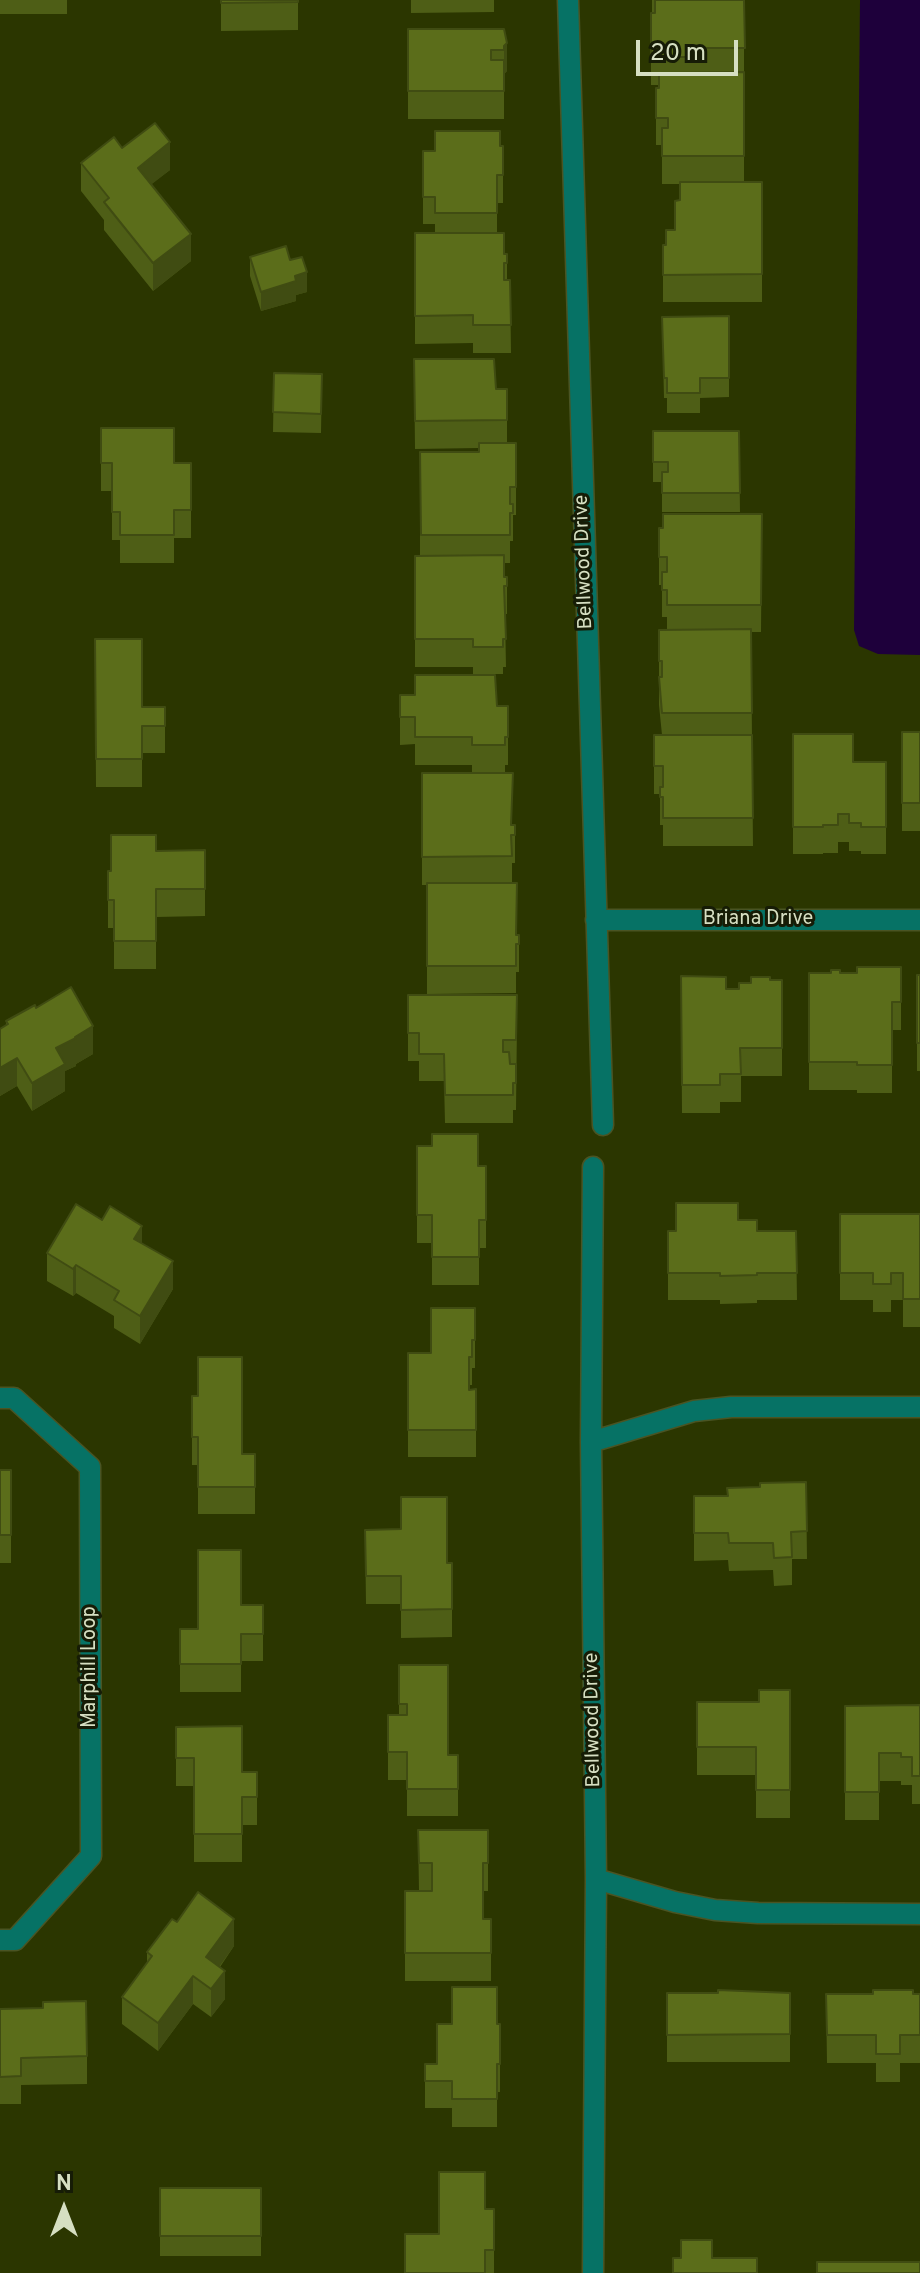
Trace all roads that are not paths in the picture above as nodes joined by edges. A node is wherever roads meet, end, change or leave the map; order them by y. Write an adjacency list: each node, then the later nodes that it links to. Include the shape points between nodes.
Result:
1 (568, 0): 2 (street, Bellwood Drive)
2 (596, 920): 3 (street, Briana Drive); 4 (street, Bellwood Drive)
3 (920, 920)
4 (603, 1125)
5 (593, 1167): 8 (street, Bellwood Drive)
6 (0, 1398): 11 (street, Marphill Loop, via 14,1398 90,1467 91,1793 91,1856 15,1940)
7 (920, 1407): 8 (street, via 731,1407 694,1411)
8 (591, 1442): 9 (street, Bellwood Drive)
9 (596, 1879): 10 (street, via 715,1910); 12 (street, Bellwood Drive)
10 (920, 1914)
11 (0, 1940)
12 (593, 2273)

